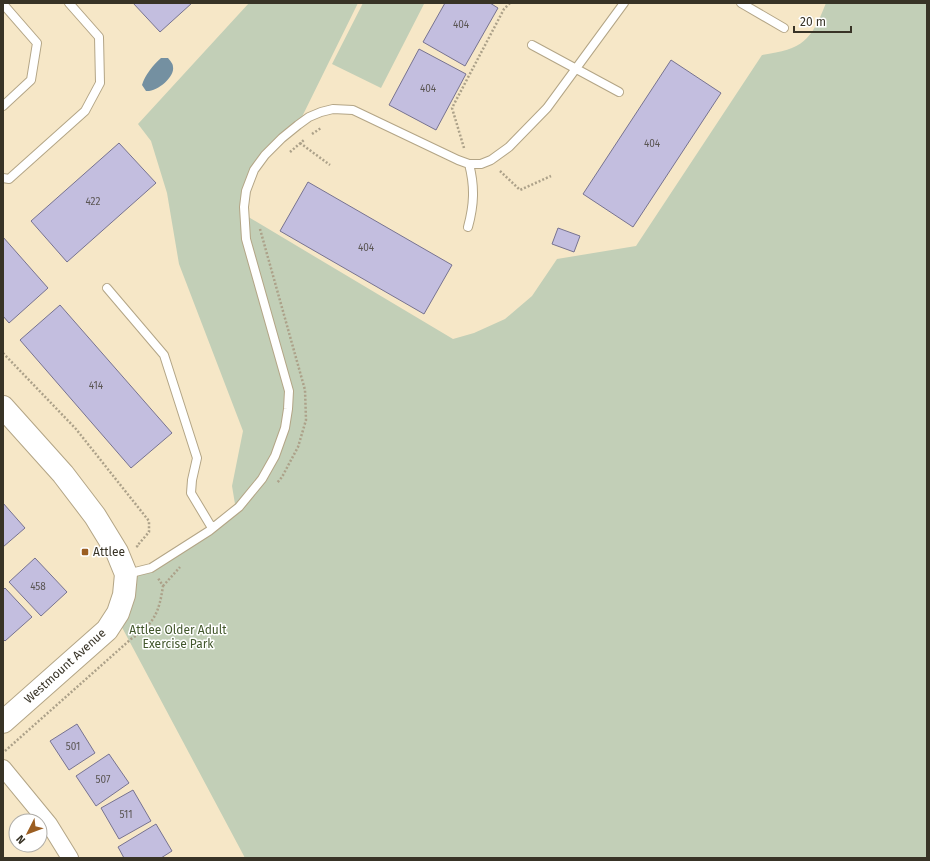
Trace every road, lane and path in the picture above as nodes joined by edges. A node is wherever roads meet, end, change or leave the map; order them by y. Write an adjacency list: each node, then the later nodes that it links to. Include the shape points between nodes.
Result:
1 (69, 3): 20 (lane, via 99,37 100,83 85,111 9,179)
2 (510, 3): 14 (path, via 504,9 452,108)
3 (624, 3): 8 (lane)
4 (741, 3): 6 (lane)
5 (3, 4): 10 (lane, via 37,43 31,80)
6 (784, 28)
7 (532, 45): 8 (lane)
8 (576, 68): 9 (lane); 14 (lane, via 547,108 509,147 491,160 481,164)
9 (618, 92)
10 (3, 106)
11 (322, 127): 12 (path)
12 (300, 143): 13 (path); 15 (path)
13 (289, 152)
14 (468, 164): 18 (lane); 27 (lane, via 353,110 333,109 309,117 265,154 254,170 246,191 246,240 289,391 288,409 285,428 275,456 262,479 239,507)
15 (330, 165)
16 (504, 166): 17 (path)
17 (500, 170): 18 (path, via 484,176); 19 (path, via 520,190)
18 (471, 175): 22 (lane, via 472,210)
19 (551, 176)
20 (3, 178)
21 (259, 224): 26 (path, via 306,390 306,420 298,447)
22 (468, 227)
23 (107, 288): 27 (lane, via 164,355 197,458 191,493)
24 (3, 353): 29 (path, via 76,429 149,521 149,532 137,546)
25 (3, 407): 30 (street, Westmount Avenue, via 64,474 117,552)
26 (274, 487)
27 (212, 528): 29 (lane)
28 (182, 564): 31 (path)
29 (151, 568): 30 (lane); 31 (path)
30 (126, 574): 32 (street, Westmount Avenue, via 124,595 118,613 107,630)
31 (163, 586): 33 (path, via 160,606 143,631)
32 (3, 722)
33 (3, 752)
34 (3, 768): 35 (street, via 49,824)
35 (70, 858)

